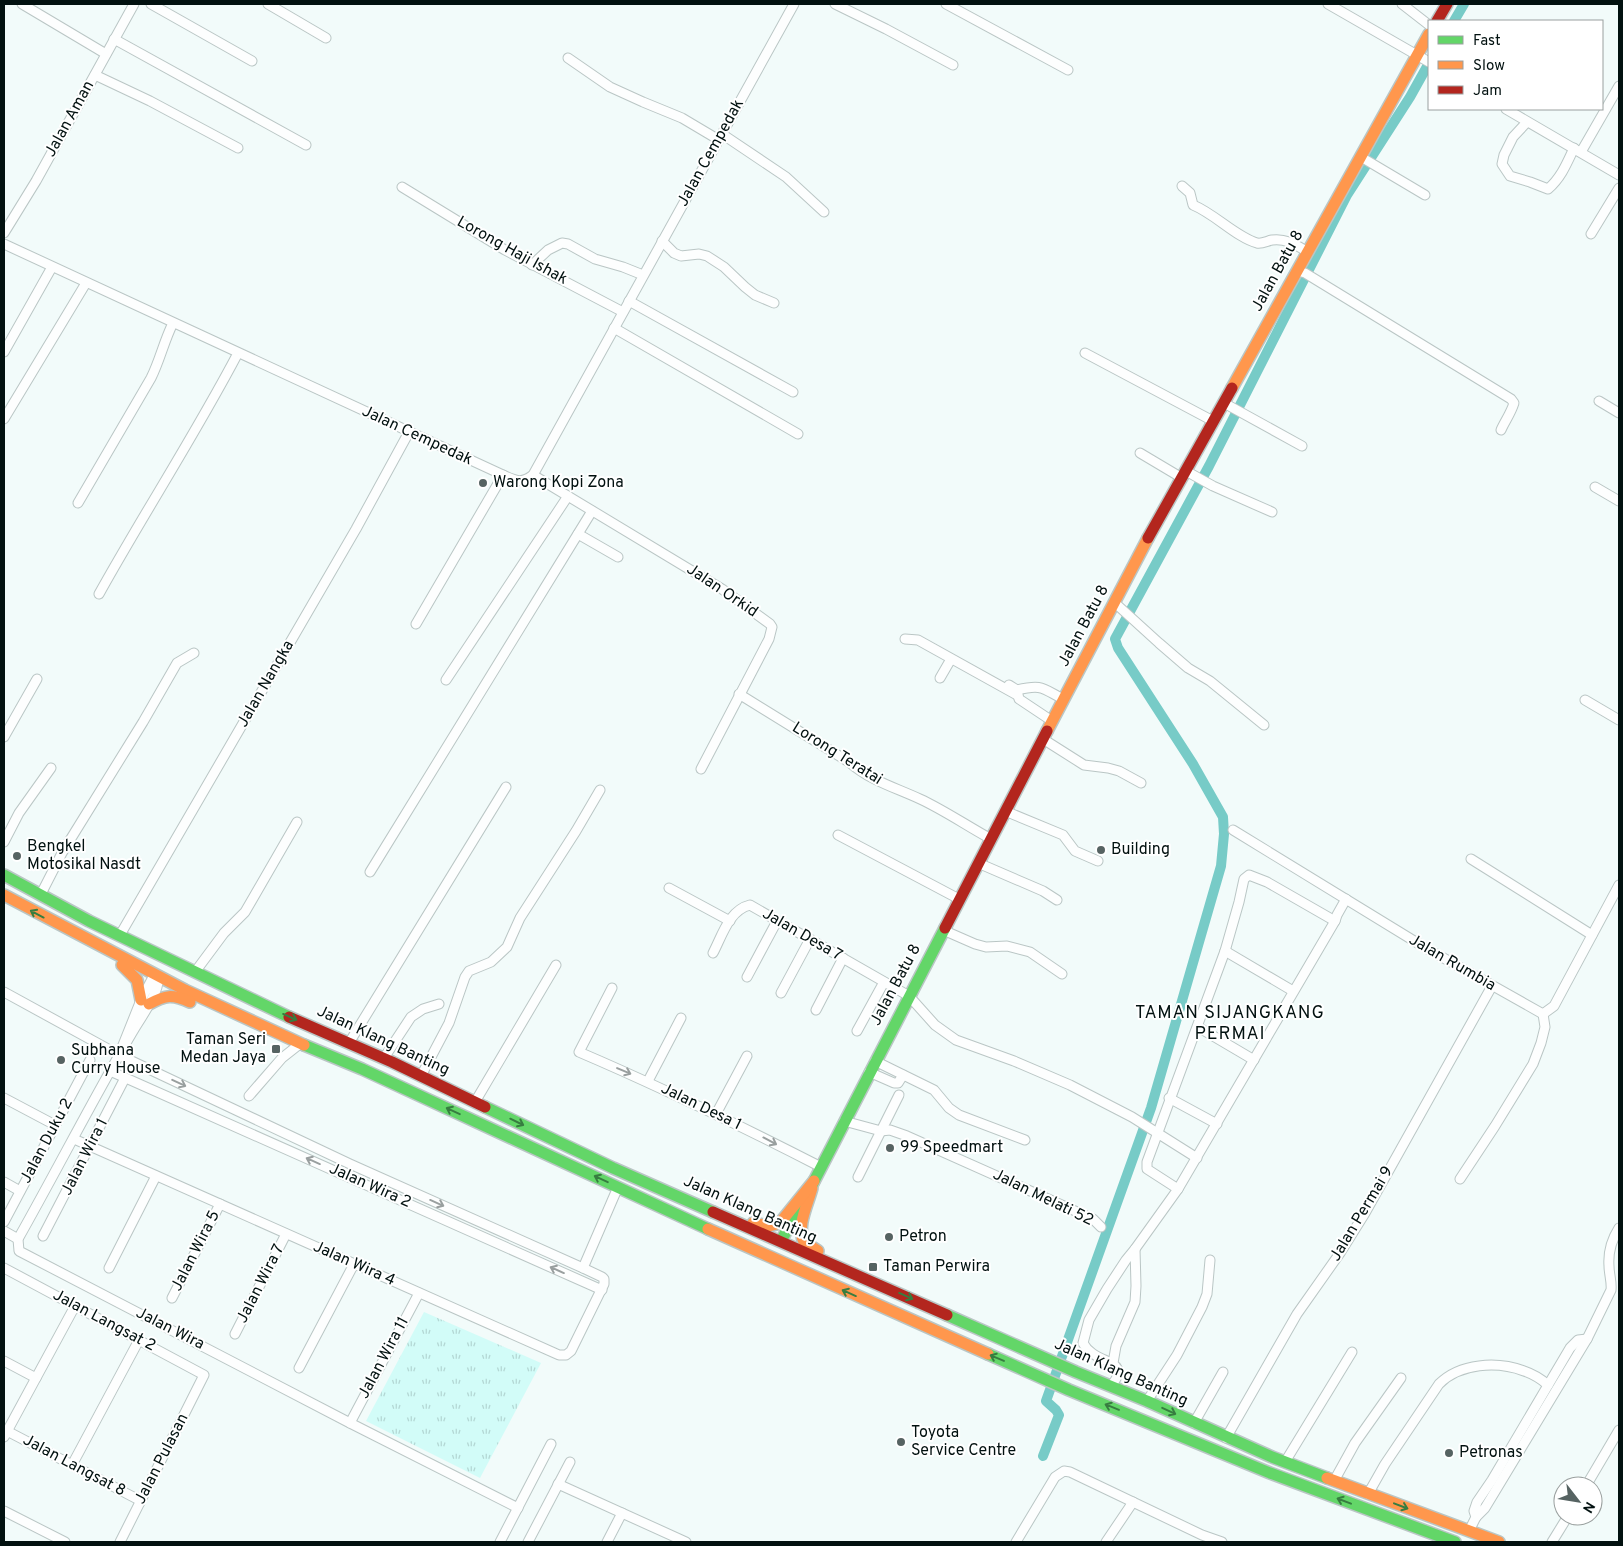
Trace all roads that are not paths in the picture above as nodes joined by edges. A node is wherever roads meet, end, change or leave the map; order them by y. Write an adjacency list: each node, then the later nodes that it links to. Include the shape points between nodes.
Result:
1 (22, 4): 16 (street)
2 (134, 4): 15 (street, Jalan Aman)
3 (151, 4): 19 (street)
4 (268, 4): 13 (street)
5 (794, 4): 26 (street, Jalan Cempedak)
6 (835, 4): 20 (street)
7 (946, 4): 21 (street)
8 (1328, 4): 18 (street)
9 (1402, 4): 12 (street)
10 (1447, 4): 11 (main road)
11 (1438, 20)
12 (1428, 24)
13 (326, 38)
14 (1428, 39): 18 (main road, Jalan Batu 8)
15 (121, 43): 16 (street, Jalan Aman); 27 (street)
16 (106, 54): 22 (street, Jalan Aman)
17 (568, 58): 26 (street, via 610,87)
18 (1424, 59): 30 (main road, Jalan Batu 8)
19 (252, 61)
20 (953, 66)
21 (1068, 70)
22 (102, 79): 28 (street); 37 (street, Jalan Aman)
23 (1619, 86): 29 (street)
24 (1508, 110): 25 (street)
25 (1527, 122): 29 (street); 29 (street, via 1513,137 1504,155 1502,164 1510,176 1548,189 1562,175)
26 (720, 137): 36 (street, via 786,177); 39 (street, Jalan Cempedak)
27 (306, 145)
28 (238, 148)
29 (1577, 150): 31 (street)
30 (1364, 158): 35 (street); 41 (main road, Jalan Batu 8)
31 (1619, 175)
32 (1182, 186): 41 (street, via 1190,193 1193,206 1244,237 1257,243 1291,242)
33 (402, 187): 42 (street, Lorong Haji Ishak)
34 (1619, 188): 38 (street)
35 (1426, 195)
36 (824, 212)
37 (4, 233)
38 (1591, 234)
39 (662, 241): 45 (street, Jalan Cempedak); 48 (street, via 681,256 707,256 755,295)
40 (4, 244): 43 (street, Jalan Cempedak)
41 (1308, 252): 44 (main road, Jalan Batu 8)
42 (532, 265): 45 (street, via 548,250 562,243 595,260); 49 (street, Lorong Haji Ishak)
43 (52, 267): 46 (street, Jalan Cempedak); 52 (street)
44 (1301, 272): 57 (main road, Jalan Batu 8); 61 (street, via 1511,399 1514,404)
45 (643, 276): 47 (street, Jalan Cempedak)
46 (86, 283): 50 (street, Jalan Cempedak); 59 (street)
47 (629, 301): 49 (street, Jalan Cempedak); 55 (street)
48 (774, 302)
49 (623, 312): 51 (street, Jalan Cempedak)
50 (173, 323): 53 (street, Jalan Cempedak); 72 (street, via 152,378)
51 (614, 328): 63 (street); 67 (street, Jalan Cempedak)
52 (4, 352)
53 (238, 353): 62 (street, Jalan Cempedak); 77 (street)
54 (1085, 353): 60 (street)
55 (793, 392)
56 (1599, 401): 58 (street)
57 (1228, 405): 60 (main road, Jalan Batu 8); 64 (street)
58 (1619, 413)
59 (4, 420)
60 (1213, 421): 68 (main road, Jalan Batu 8)
61 (1501, 430)
62 (409, 432): 66 (street, Jalan Cempedak); 125 (street, Jalan Nangka, via 351,538)
63 (798, 434)
64 (1302, 446)
65 (1140, 454): 68 (street)
66 (503, 475): 67 (street, Jalan Cempedak, via 522,481); 79 (street)
67 (533, 475): 70 (street, Jalan Orkid)
68 (1187, 475): 74 (street); 78 (main road, Jalan Batu 8, via 1134,564)
69 (1595, 487): 71 (street)
70 (568, 496): 73 (street, Jalan Orkid); 86 (street)
71 (1619, 501)
72 (78, 503)
73 (592, 511): 75 (street); 88 (street, Jalan Orkid, via 722,589 770,624 769,639)
74 (1272, 512)
75 (578, 534): 76 (street); 110 (street)
76 (618, 557)
77 (99, 594)
78 (1119, 607): 89 (main road, Jalan Batu 8); 93 (street, via 1188,668 1210,681)
79 (416, 624)
80 (905, 639): 82 (street, via 918,640)
81 (194, 653): 114 (street, via 177,662 144,722 62,853)
82 (951, 658): 84 (street); 87 (street)
83 (984, 670): 87 (street)
84 (940, 678)
85 (37, 679): 94 (street)
86 (446, 680)
87 (1017, 693): 89 (street, via 1030,687 1042,687); 92 (street, via 1019,699)
88 (740, 694): 97 (street, Jalan Orkid); 105 (street, Lorong Teratai, via 861,772 922,800)
89 (1063, 700): 92 (main road, Jalan Batu 8)
90 (1585, 700): 91 (street)
91 (1619, 720)
92 (1052, 721): 95 (main road, Jalan Batu 8)
93 (1264, 725)
94 (4, 737)
95 (1043, 739): 98 (street, via 1084,765 1114,770); 101 (main road, Jalan Batu 8)
96 (51, 768): 106 (street, via 19,813)
97 (701, 769)
98 (1141, 783)
99 (506, 786): 153 (street)
100 (600, 790): 161 (street, via 520,918 507,947 491,962 465,977 449,1023)
101 (1005, 811): 105 (main road, Jalan Batu 8); 108 (street, via 1063,835 1075,851)
102 (297, 822): 132 (street, via 245,912)
103 (1233, 830): 117 (street, Jalan Rumbia)
104 (838, 835): 116 (street)
105 (991, 839): 109 (main road, Jalan Batu 8)
106 (4, 842)
107 (1471, 859): 126 (street)
108 (1098, 861)
109 (978, 863): 116 (main road, Jalan Batu 8); 118 (street)
110 (370, 872)
111 (4, 875): 114 (main road, Jalan Klang Banting)
112 (1619, 885): 126 (street)
113 (669, 888): 120 (street)
114 (42, 894): 119 (main road, Jalan Klang Banting)
115 (4, 895): 123 (main road, Jalan Klang Banting, one-way to 115)
116 (959, 899): 124 (main road, Jalan Batu 8)
117 (1346, 899): 122 (street); 137 (street, Jalan Rumbia)
118 (1057, 900)
119 (89, 921): 125 (main road, Jalan Klang Banting); 134 (main road, via 154,961)
120 (730, 921): 121 (street, Jalan Desa 7, via 736,911 750,905); 129 (street, Jalan Desa 7)
121 (777, 921): 127 (street, Jalan Desa 7); 135 (street)
122 (1336, 921): 128 (street, via 1249,875 1244,879); 140 (street)
123 (58, 926): 134 (main road, Jalan Klang Banting); 143 (main road, via 134,974)
124 (943, 930): 133 (street, via 974,944 1007,946 1030,952); 142 (main road, Jalan Batu 8)
125 (120, 935): 132 (main road, Jalan Klang Banting)
126 (1592, 935): 147 (street, via 1554,1006)
127 (810, 940): 130 (street, Jalan Desa 7); 141 (street)
128 (1224, 951): 140 (street); 149 (street)
129 (714, 953)
130 (843, 958): 136 (street, Jalan Desa 7); 146 (street)
131 (556, 966): 168 (street)
132 (195, 972): 145 (main road, Jalan Klang Banting)
133 (1062, 974)
134 (158, 977): 143 (street, via 159,982); 145 (main road, via 174,972); 151 (main road, Jalan Klang Banting)
135 (747, 977)
136 (884, 982): 142 (street, Jalan Desa 7); 150 (street)
137 (1492, 986): 147 (street, Jalan Rumbia); 229 (street, Jalan Permai 9, via 1365,1213 1297,1314)
138 (612, 988): 163 (street, Jalan Desa 1, one-way to 163, via 579,1052)
139 (4, 992): 154 (street)
140 (1293, 992): 158 (street)
141 (781, 993)
142 (909, 996): 159 (main road, Jalan Batu 8); 174 (street, Jalan Desa 7, via 935,1025 956,1040 1070,1086)
143 (145, 1002): 151 (main road, via 166,995 175,996 230,1019); 154 (street)
144 (439, 1004): 156 (street, via 411,1017)
145 (272, 1009): 153 (main road, Jalan Klang Banting, one-way to 153)
146 (816, 1010)
147 (1543, 1014): 182 (street, via 1545,1027 1533,1064)
148 (681, 1018): 163 (street)
149 (1198, 1027): 158 (street); 167 (street)
150 (857, 1031)
151 (279, 1034): 152 (main road, Jalan Klang Banting)
152 (301, 1043): 165 (street, via 282,1058); 185 (main road, Jalan Klang Banting, one-way to 152)
153 (349, 1043): 156 (main road, Jalan Klang Banting)
154 (119, 1055): 160 (street); 204 (street, one-way to 204, via 350,1164)
155 (747, 1056): 169 (street)
156 (384, 1058): 161 (main road, Jalan Klang Banting)
157 (90, 1060): 172 (street, Jalan Duku 2)
158 (1254, 1060): 171 (street)
159 (872, 1067): 170 (main road, Jalan Batu 8); 176 (street, via 894,1083 898,1083 903,1075 934,1090 959,1115)
160 (110, 1071): 162 (street, Jalan Wira 2); 175 (street)
161 (422, 1076): 168 (main road, Jalan Klang Banting)
162 (126, 1078): 177 (street, Jalan Wira 1); 207 (street, Jalan Wira 2, one-way to 162)
163 (648, 1081): 169 (street, Jalan Desa 1)
164 (899, 1095): 173 (street)
165 (249, 1096)
166 (4, 1098): 172 (street)
167 (1169, 1098): 171 (street); 174 (street)
168 (475, 1102): 188 (main road, Jalan Klang Banting, one-way to 188)
169 (716, 1114): 179 (street, Jalan Desa 1, one-way to 179)
170 (844, 1121): 173 (street, Jalan Melati 52); 179 (main road, Jalan Batu 8)
171 (1217, 1124): 178 (street)
172 (55, 1125): 187 (street, Jalan Duku 2)
173 (881, 1131): 181 (street); 192 (street, Jalan Melati 52, via 897,1132 1012,1182 1093,1219)
174 (1155, 1131): 178 (street, Jalan Desa 7); 186 (street, via 1148,1169)
175 (74, 1139): 177 (street, Jalan Wira 4); 197 (street)
176 (1025, 1140)
177 (90, 1146): 180 (street, Jalan Wira 4); 196 (street, Jalan Wira 1)
178 (1196, 1158): 186 (street)
179 (821, 1167): 183 (main road, Jalan Batu 8)
180 (156, 1176): 189 (street, Jalan Wira 4); 203 (street)
181 (858, 1177)
182 (1460, 1179)
183 (814, 1181): 188 (main road, via 779,1224 766,1227); 198 (main road, Jalan Batu 8); 206 (main road, via 801,1227 800,1236 804,1242)
184 (4, 1182): 187 (street)
185 (618, 1187): 190 (main road, Jalan Klang Banting); 204 (street)
186 (1178, 1189): 199 (street)
187 (20, 1191): 191 (street, Jalan Duku 2)
188 (664, 1191): 198 (main road, Jalan Klang Banting)
189 (220, 1204): 195 (street, Jalan Wira 4); 209 (street, Jalan Wira 5)
190 (664, 1210): 198 (main road, via 696,1218 757,1245 769,1246); 205 (main road, Jalan Klang Banting)
191 (4, 1222)
192 (1101, 1227)
193 (1619, 1228): 212 (street, via 1608,1265 1611,1290)
194 (4, 1231): 197 (street)
195 (286, 1234): 201 (street, Jalan Wira 4); 211 (street, Jalan Wira 7)
196 (43, 1236)
197 (18, 1239): 225 (street, Jalan Wira, via 19,1250 31,1257)
198 (781, 1241): 205 (main road, via 783,1252 817,1272); 206 (main road, Jalan Klang Banting)
199 (1135, 1249): 216 (street, via 1135,1302 1116,1346); 216 (street, via 1107,1288 1085,1333 1087,1350)
200 (1210, 1260): 224 (street, via 1205,1300 1177,1354)
201 (354, 1264): 208 (street, Jalan Wira 4); 217 (street)
202 (4, 1268): 210 (street, Jalan Langsat 2)
203 (109, 1268)
204 (583, 1268): 207 (street, via 604,1279)
205 (820, 1281): 256 (main road, Jalan Klang Banting, one-way to 205, via 1270,1473 1069,1390)
206 (888, 1288): 223 (main road, Jalan Klang Banting, one-way to 223)
207 (602, 1290): 208 (street, Jalan Wira 4, via 571,1352 563,1355)
208 (418, 1292): 225 (street, Jalan Wira 11)
209 (172, 1298)
210 (75, 1306): 213 (street, Jalan Langsat 2); 220 (street)
211 (235, 1334)
212 (1587, 1339): 222 (street, via 1573,1344); 243 (street, via 1485,1508)
213 (139, 1340): 219 (street, Jalan Langsat 2); 233 (street)
214 (1352, 1352): 232 (street)
215 (4, 1361): 220 (street)
216 (1113, 1363): 223 (street, via 1119,1372)
217 (299, 1368)
218 (1223, 1372): 226 (street)
219 (204, 1375): 238 (street, Jalan Pulasan)
220 (36, 1378): 228 (street)
221 (1400, 1378): 235 (street, via 1355,1443)
222 (1548, 1385): 237 (street, via 1523,1371 1494,1366 1472,1367 1446,1377); 243 (street, via 1477,1502)
223 (1111, 1386): 224 (main road, Jalan Klang Banting)
224 (1147, 1401): 226 (main road, Jalan Klang Banting, one-way to 226)
225 (350, 1423): 240 (street, Jalan Wira)
226 (1194, 1423): 229 (main road, Jalan Klang Banting)
227 (1619, 1430): 234 (street)
228 (5, 1434): 233 (street, Jalan Langsat 8)
229 (1226, 1438): 232 (main road, Jalan Klang Banting)
230 (551, 1444): 240 (street)
231 (570, 1462): 236 (street)
232 (1285, 1462): 235 (main road, Jalan Klang Banting)
233 (72, 1465): 238 (street, Jalan Langsat 8)
234 (1592, 1476)
235 (1334, 1481): 237 (main road, Jalan Klang Banting)
236 (558, 1484): 242 (street); 250 (street)
237 (1368, 1494): 245 (main road, Jalan Klang Banting, one-way to 245)
238 (141, 1501): 248 (street, Jalan Pulasan)
239 (1132, 1502): 246 (street); 253 (street, via 1064,1471 1055,1477); 254 (street)
240 (518, 1508): 249 (street)
241 (4, 1511): 247 (street)
242 (622, 1513): 251 (street); 252 (street)
243 (1476, 1516): 245 (street)
244 (1562, 1526): 258 (street)
245 (1469, 1531): 257 (main road, Jalan Klang Banting)
246 (1200, 1539): 255 (street)
247 (65, 1542)
248 (120, 1542)
249 (500, 1542)
250 (528, 1542)
251 (606, 1542)
252 (686, 1542)
253 (1016, 1542)
254 (1106, 1542)
255 (1222, 1542)
256 (1455, 1542)
257 (1499, 1542)
258 (1552, 1542)

